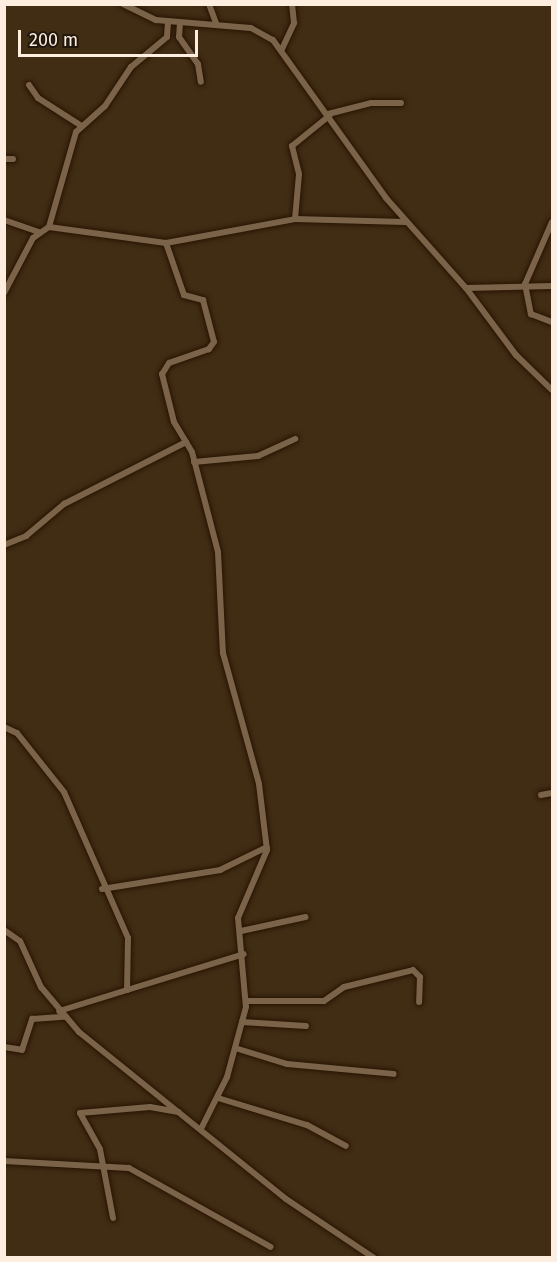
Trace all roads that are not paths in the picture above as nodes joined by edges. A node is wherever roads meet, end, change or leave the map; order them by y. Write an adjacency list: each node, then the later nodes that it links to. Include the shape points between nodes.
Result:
1 (123, 4): 4 (street)
2 (209, 4): 6 (street)
3 (292, 4): 7 (street, via 294,23)
4 (168, 22): 5 (street); 12 (street, via 167,37)
5 (180, 23): 6 (street); 8 (street, via 179,37 196,60)
6 (216, 23): 7 (street, via 258,31)
7 (282, 49): 11 (street)
8 (201, 82)
9 (29, 85): 12 (street, via 38,98)
10 (401, 103): 11 (street, via 370,103)
11 (328, 115): 15 (street, via 292,146 299,174); 17 (street)
12 (80, 125): 19 (street)
13 (4, 159): 14 (street)
14 (13, 159)
15 (295, 219): 17 (street); 21 (street)
16 (4, 220): 20 (street)
17 (405, 222): 24 (street)
18 (552, 222): 22 (street)
19 (49, 227): 20 (street); 21 (street)
20 (38, 232): 25 (street)
21 (166, 243): 29 (street, via 184,295 203,300 214,342 164,369 172,418)
22 (525, 284): 23 (street); 24 (street); 26 (street, via 531,314)
23 (552, 286)
24 (466, 288): 27 (street, via 516,355)
25 (4, 293)
26 (552, 322)
27 (552, 390)
28 (295, 439): 30 (street, via 252,458)
29 (186, 442): 30 (street); 31 (street, via 64,504 27,536)
30 (194, 462): 35 (street, via 219,557 223,653 259,784)
31 (4, 545)
32 (4, 728): 36 (street, via 21,738 64,792)
33 (552, 793): 34 (street)
34 (541, 795)
35 (267, 848): 36 (street, via 220,870); 39 (street, via 239,908)
36 (102, 889): 41 (street, via 128,938)
37 (306, 917): 39 (street)
38 (4, 930): 44 (street, via 20,941 40,987)
39 (241, 931): 40 (street)
40 (244, 954): 41 (street); 42 (street)
41 (127, 990): 44 (street)
42 (246, 1001): 43 (street, via 324,1001 344,987 413,970 420,977); 46 (street)
43 (419, 1002)
44 (59, 1011): 45 (street)
45 (64, 1017): 48 (street, via 32,1019 22,1050); 52 (street)
46 (242, 1022): 47 (street); 49 (street)
47 (306, 1026)
48 (4, 1047)
49 (235, 1048): 50 (street, via 287,1064); 51 (street)
50 (393, 1074)
51 (218, 1098): 53 (street); 54 (street, via 307,1125)
52 (183, 1113): 53 (street); 56 (street, via 150,1107 90,1110 84,1125)
53 (202, 1127): 59 (street, via 286,1199)
54 (346, 1146)
55 (4, 1161): 56 (street)
56 (103, 1163): 57 (street); 58 (street, via 142,1174)
57 (113, 1218)
58 (271, 1247)
59 (375, 1257)

